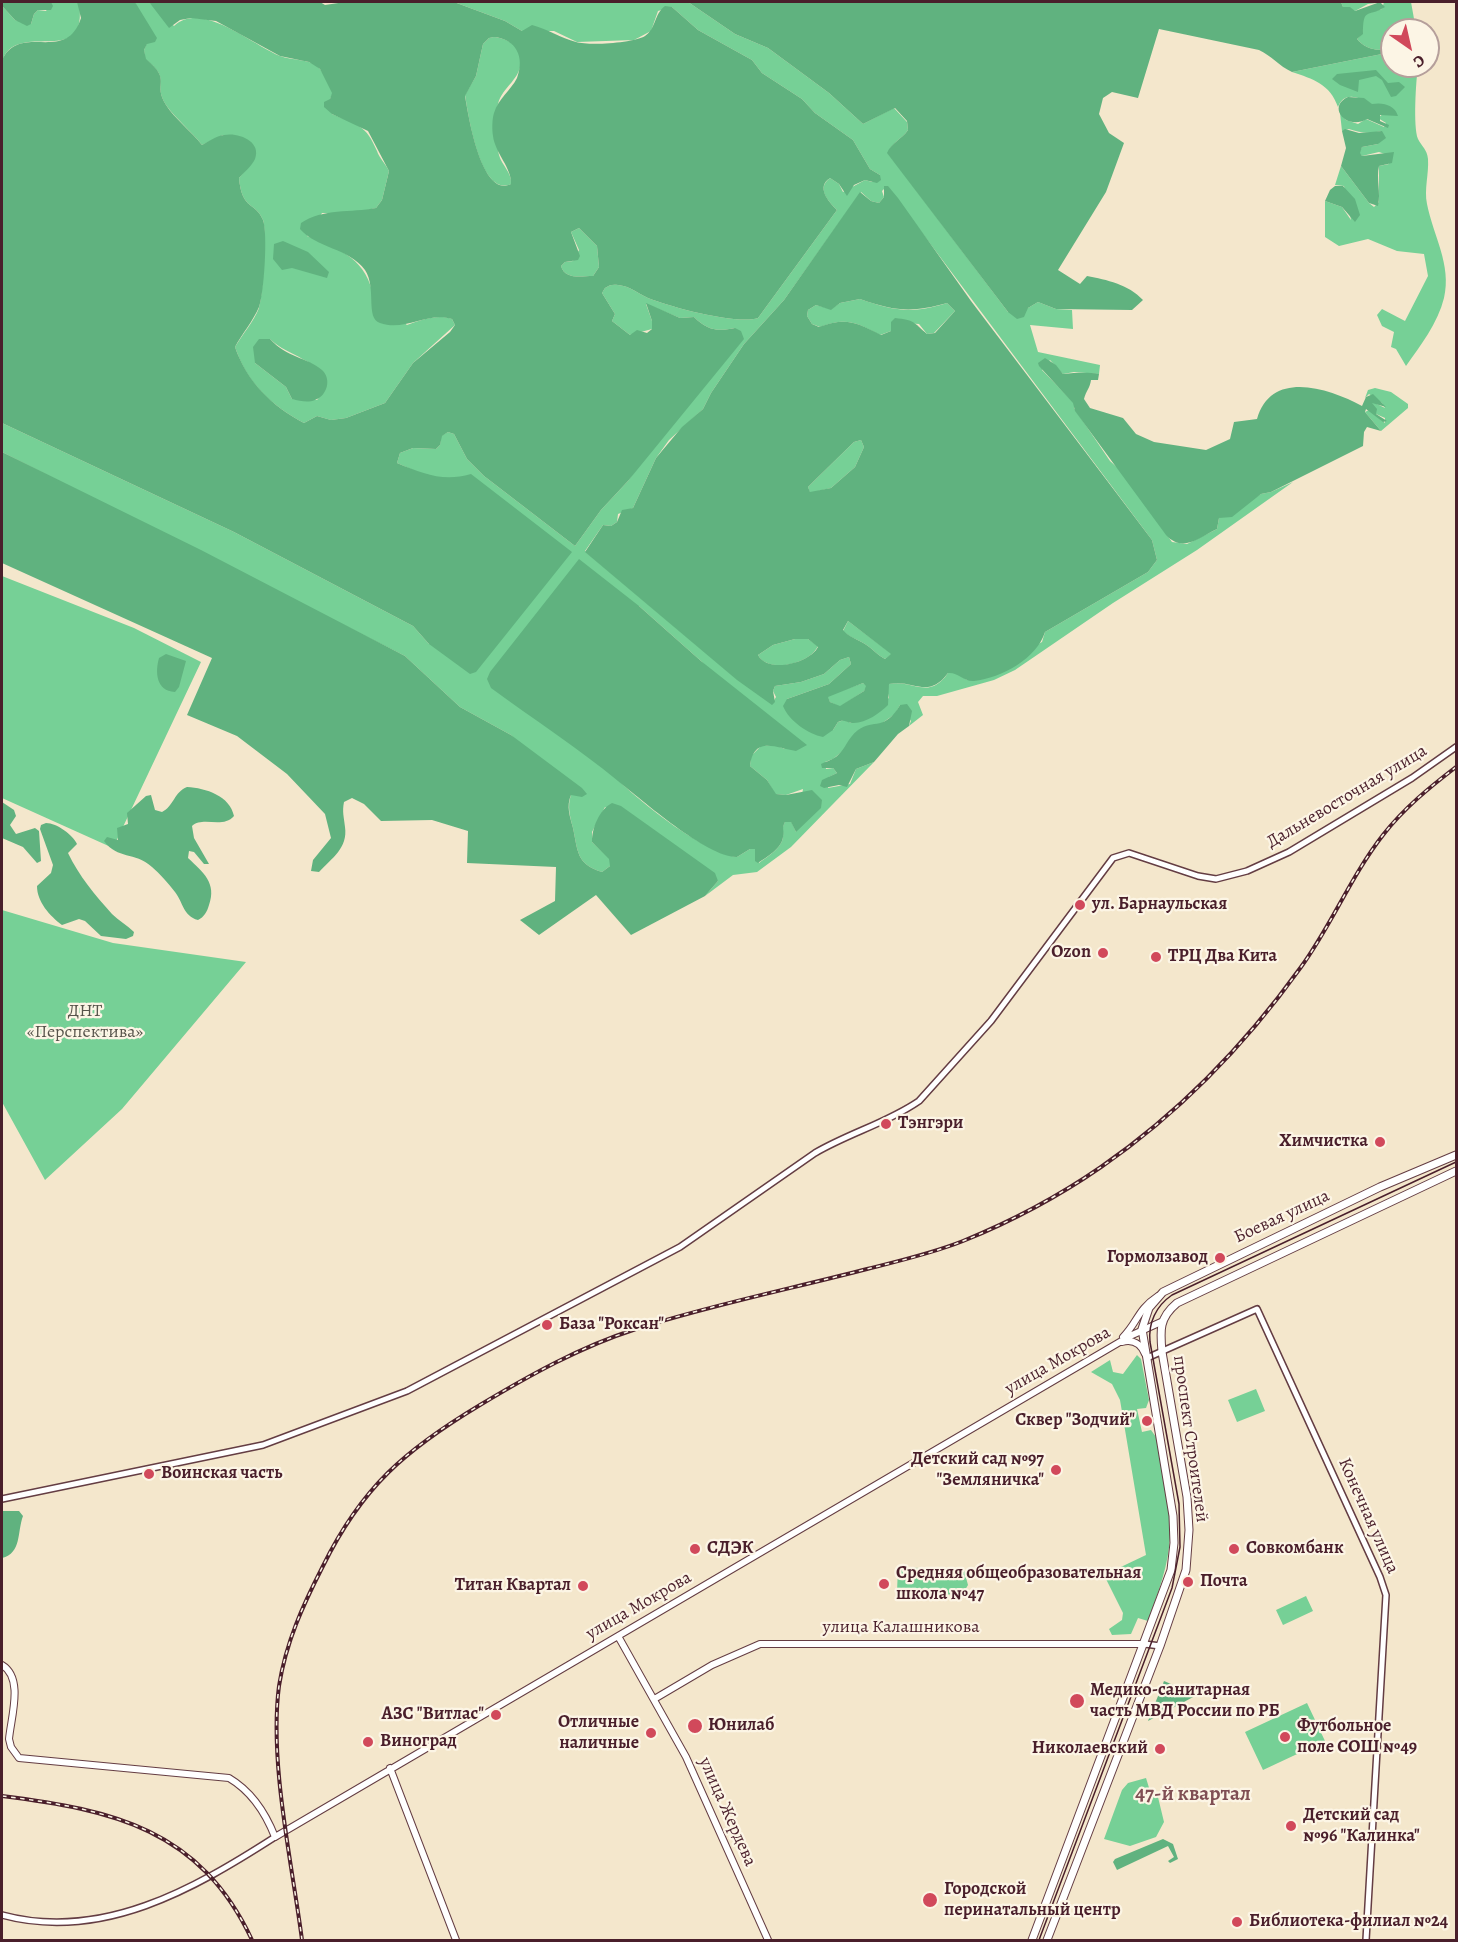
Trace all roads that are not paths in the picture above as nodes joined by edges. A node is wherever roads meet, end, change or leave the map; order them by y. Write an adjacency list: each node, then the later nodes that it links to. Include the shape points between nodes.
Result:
1 (1456, 747): 10 (street, Дальневосточная улица, via 1289,852 1247,871 1216,879 1129,853 1113,858 998,1012 920,1101 838,1139 680,1246 420,1385 263,1445)
2 (1456, 1155): 4 (main road, Боевая улица, via 1380,1187)
3 (1456, 1171): 5 (main road, Боевая улица, via 1177,1303)
4 (1163, 1292): 6 (main road, via 1149,1308); 7 (main road, via 1143,1306 1130,1330)
5 (1161, 1322): 6 (main road, улица Мокрова); 8 (main road, проспект Строителей)
6 (1143, 1329): 7 (main road, улица Мокрова); 9 (main road, проспект Строителей)
7 (1116, 1344): 9 (main road, via 1138,1344); 11 (main road, улица Мокрова)
8 (1162, 1352): 9 (street, Конечная улица); 13 (main road, проспект Строителей, via 1189,1530 1186,1570); 25 (street, Конечная улица, via 1257,1309 1386,1595)
9 (1147, 1358): 12 (main road, проспект Строителей, via 1174,1532 1171,1570)
10 (2, 1499)
11 (618, 1636): 15 (main road, улица Жердева); 16 (main road, улица Мокрова)
12 (1145, 1644): 13 (street, улица Калашникова); 15 (main road, улица Калашникова, via 760,1644 712,1665); 21 (main road, проспект Строителей)
13 (1160, 1646): 24 (main road, проспект Строителей)
14 (2, 1665): 17 (main road, via 9,1669 15,1682 9,1739 19,1758 229,1778 266,1814)
15 (656, 1698): 23 (main road, улица Жердева, via 712,1810)
16 (390, 1768): 17 (main road, улица Мокрова); 22 (main road)
17 (275, 1837): 18 (street, улица Мокрова, via 198,1887)
18 (150, 1912)
19 (2, 1915): 20 (street, via 34,1927)
20 (64, 1930)
21 (1034, 1940)
22 (456, 1941)
23 (768, 1941)
24 (1047, 1941)
25 (1366, 1941)

